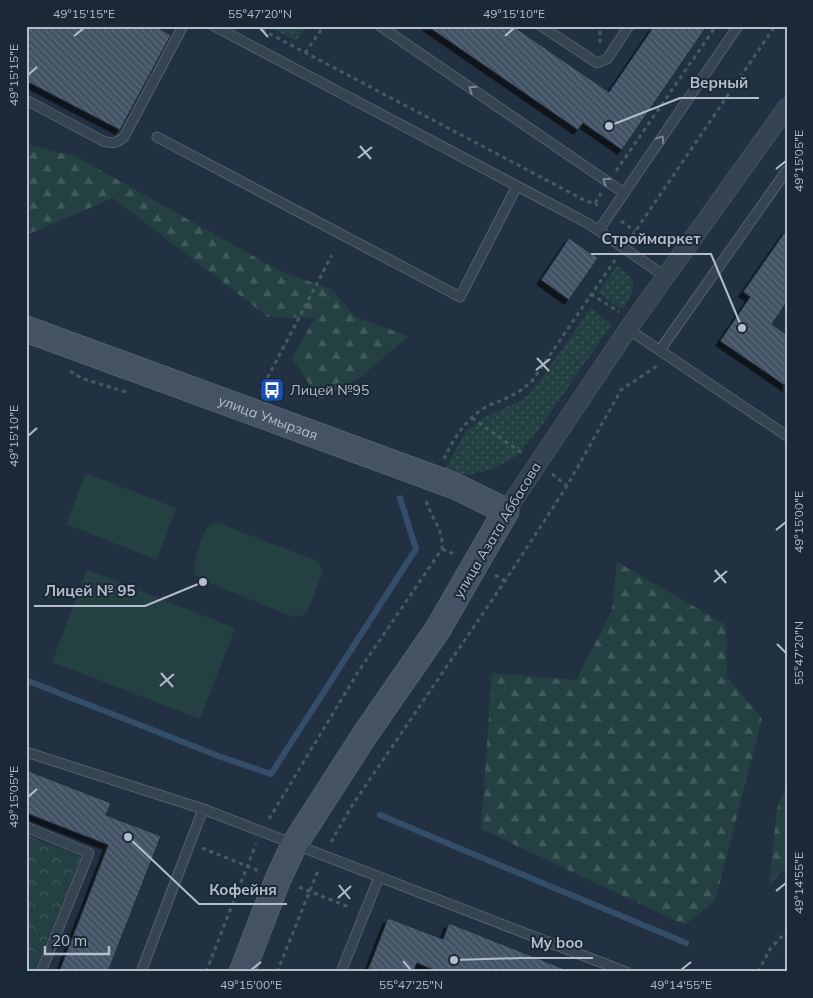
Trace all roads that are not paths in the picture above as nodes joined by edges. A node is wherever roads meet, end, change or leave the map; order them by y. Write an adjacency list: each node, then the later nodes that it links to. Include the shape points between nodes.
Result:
1 (183, 26): 7 (lane, via 120,141 103,141)
2 (214, 26): 11 (lane)
3 (380, 26): 12 (lane, one-way to 3)
4 (541, 26): 5 (lane, via 597,63 606,59)
5 (629, 26)
6 (738, 26): 12 (lane, one-way to 6)
7 (26, 100)
8 (787, 107): 14 (street, улица Азата Аббасова)
9 (157, 137): 11 (lane, via 460,297)
10 (787, 170): 17 (lane)
11 (518, 186): 13 (lane)
12 (624, 194): 13 (lane)
13 (599, 230): 14 (lane)
14 (666, 277): 16 (street, улица Азата Аббасова)
15 (26, 329): 19 (street, улица Умырзая, via 456,486)
16 (628, 329): 17 (lane); 19 (street, улица Азата Аббасова)
17 (663, 352): 18 (lane)
18 (787, 436)
19 (506, 511): 23 (street, улица Азата Аббасова, via 438,629)
20 (26, 752): 21 (lane)
21 (202, 809): 23 (lane); 26 (lane)
22 (26, 827): 25 (lane, via 89,853)
23 (294, 845): 24 (lane); 27 (street, улица Азата Аббасова)
24 (379, 877): 28 (lane); 29 (lane)
25 (41, 972)
26 (141, 972)
27 (242, 972)
28 (340, 972)
29 (626, 972)

